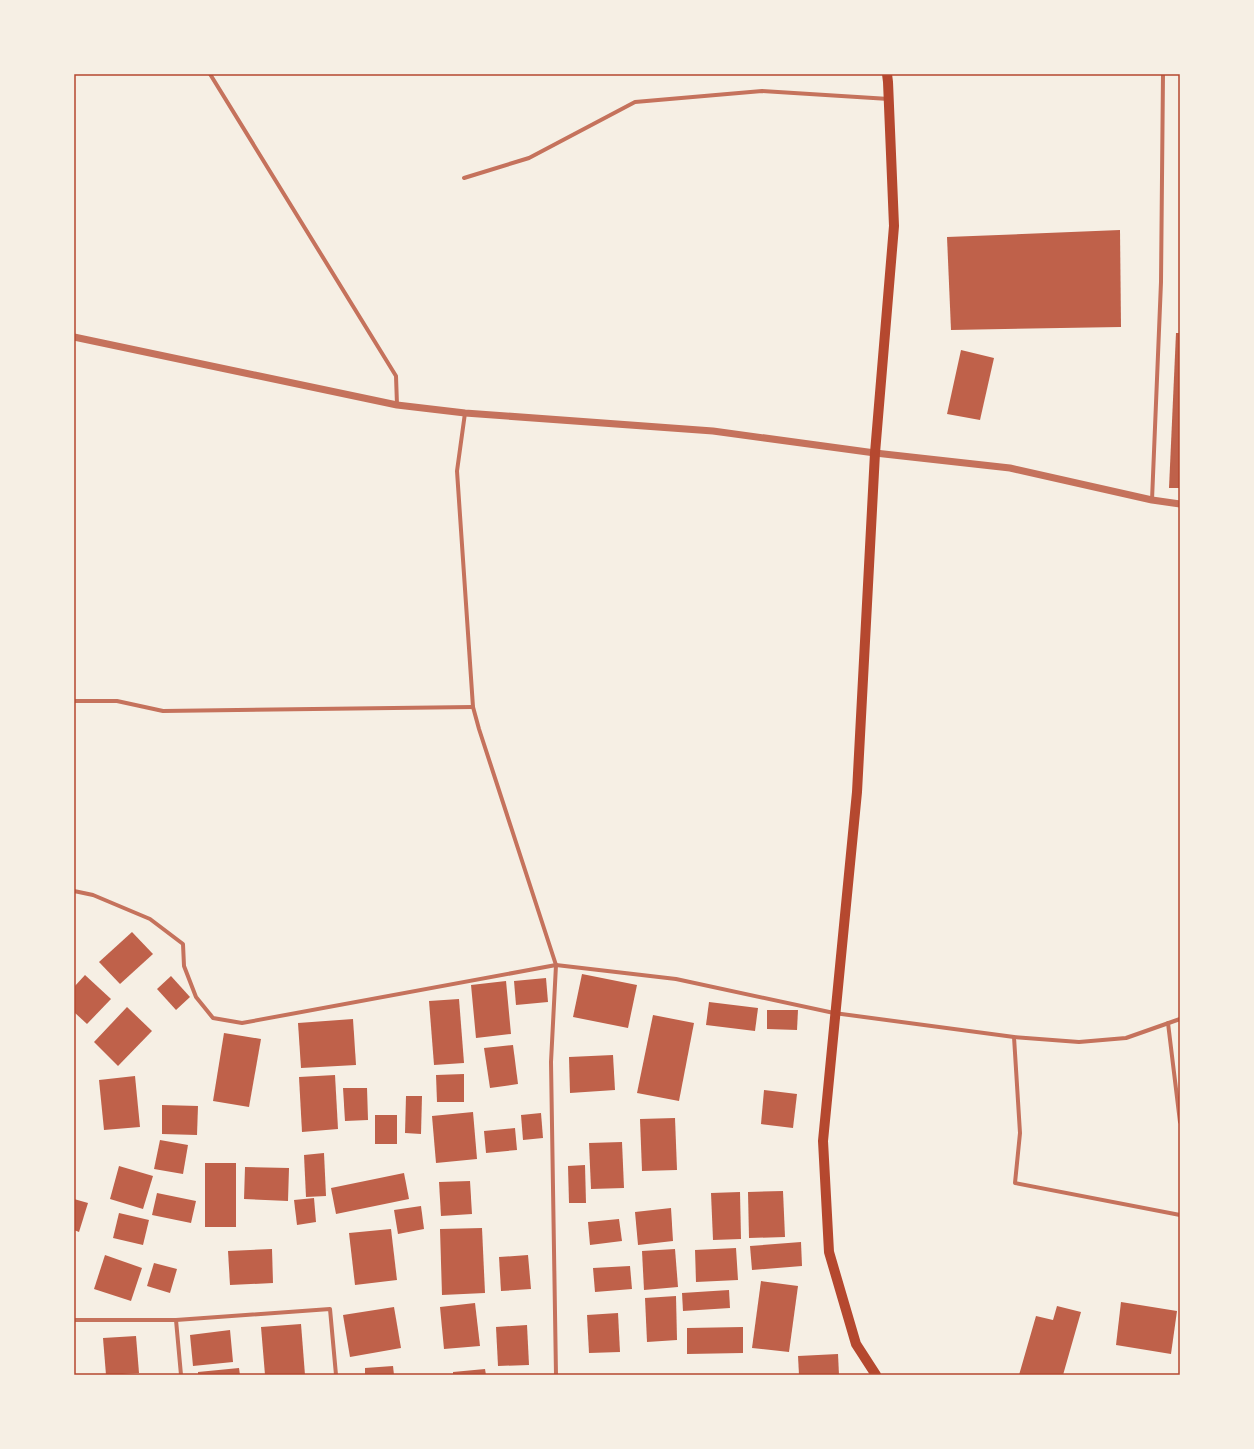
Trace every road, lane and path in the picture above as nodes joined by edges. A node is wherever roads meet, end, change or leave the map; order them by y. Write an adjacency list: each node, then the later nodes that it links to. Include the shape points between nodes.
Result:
1 (210, 74): 7 (street, via 396,376)
2 (887, 74): 4 (main road)
3 (1163, 74): 10 (street, via 1161,282)
4 (889, 99): 5 (street, via 762,91 635,102 529,158); 9 (main road, via 894,226)
5 (464, 178)
6 (74, 337): 7 (street)
7 (397, 405): 8 (street)
8 (465, 413): 9 (street, via 713,432); 13 (street, via 457,470)
9 (874, 453): 10 (street, via 1010,468); 16 (main road, via 856,792)
10 (1152, 500): 11 (street)
11 (1180, 504)
12 (74, 701): 13 (street, via 117,701 163,711)
13 (472, 707): 15 (street)
14 (74, 891): 15 (street, via 93,895 150,919 183,944 184,966 196,997 213,1018 242,1022)
15 (556, 965): 16 (street, via 676,979); 26 (street, via 551,1062)
16 (834, 1012): 19 (street); 27 (main road, via 823,1141 829,1252 856,1344)
17 (1180, 1019): 18 (street)
18 (1168, 1023): 19 (street, via 1126,1038 1079,1042); 20 (street)
19 (1014, 1037): 21 (street, via 1020,1133 1015,1183)
20 (1180, 1122)
21 (1180, 1215)
22 (74, 1320): 23 (street)
23 (176, 1320): 24 (street); 25 (street, via 330,1309)
24 (181, 1375)
25 (336, 1375)
26 (556, 1375)
27 (876, 1375)

